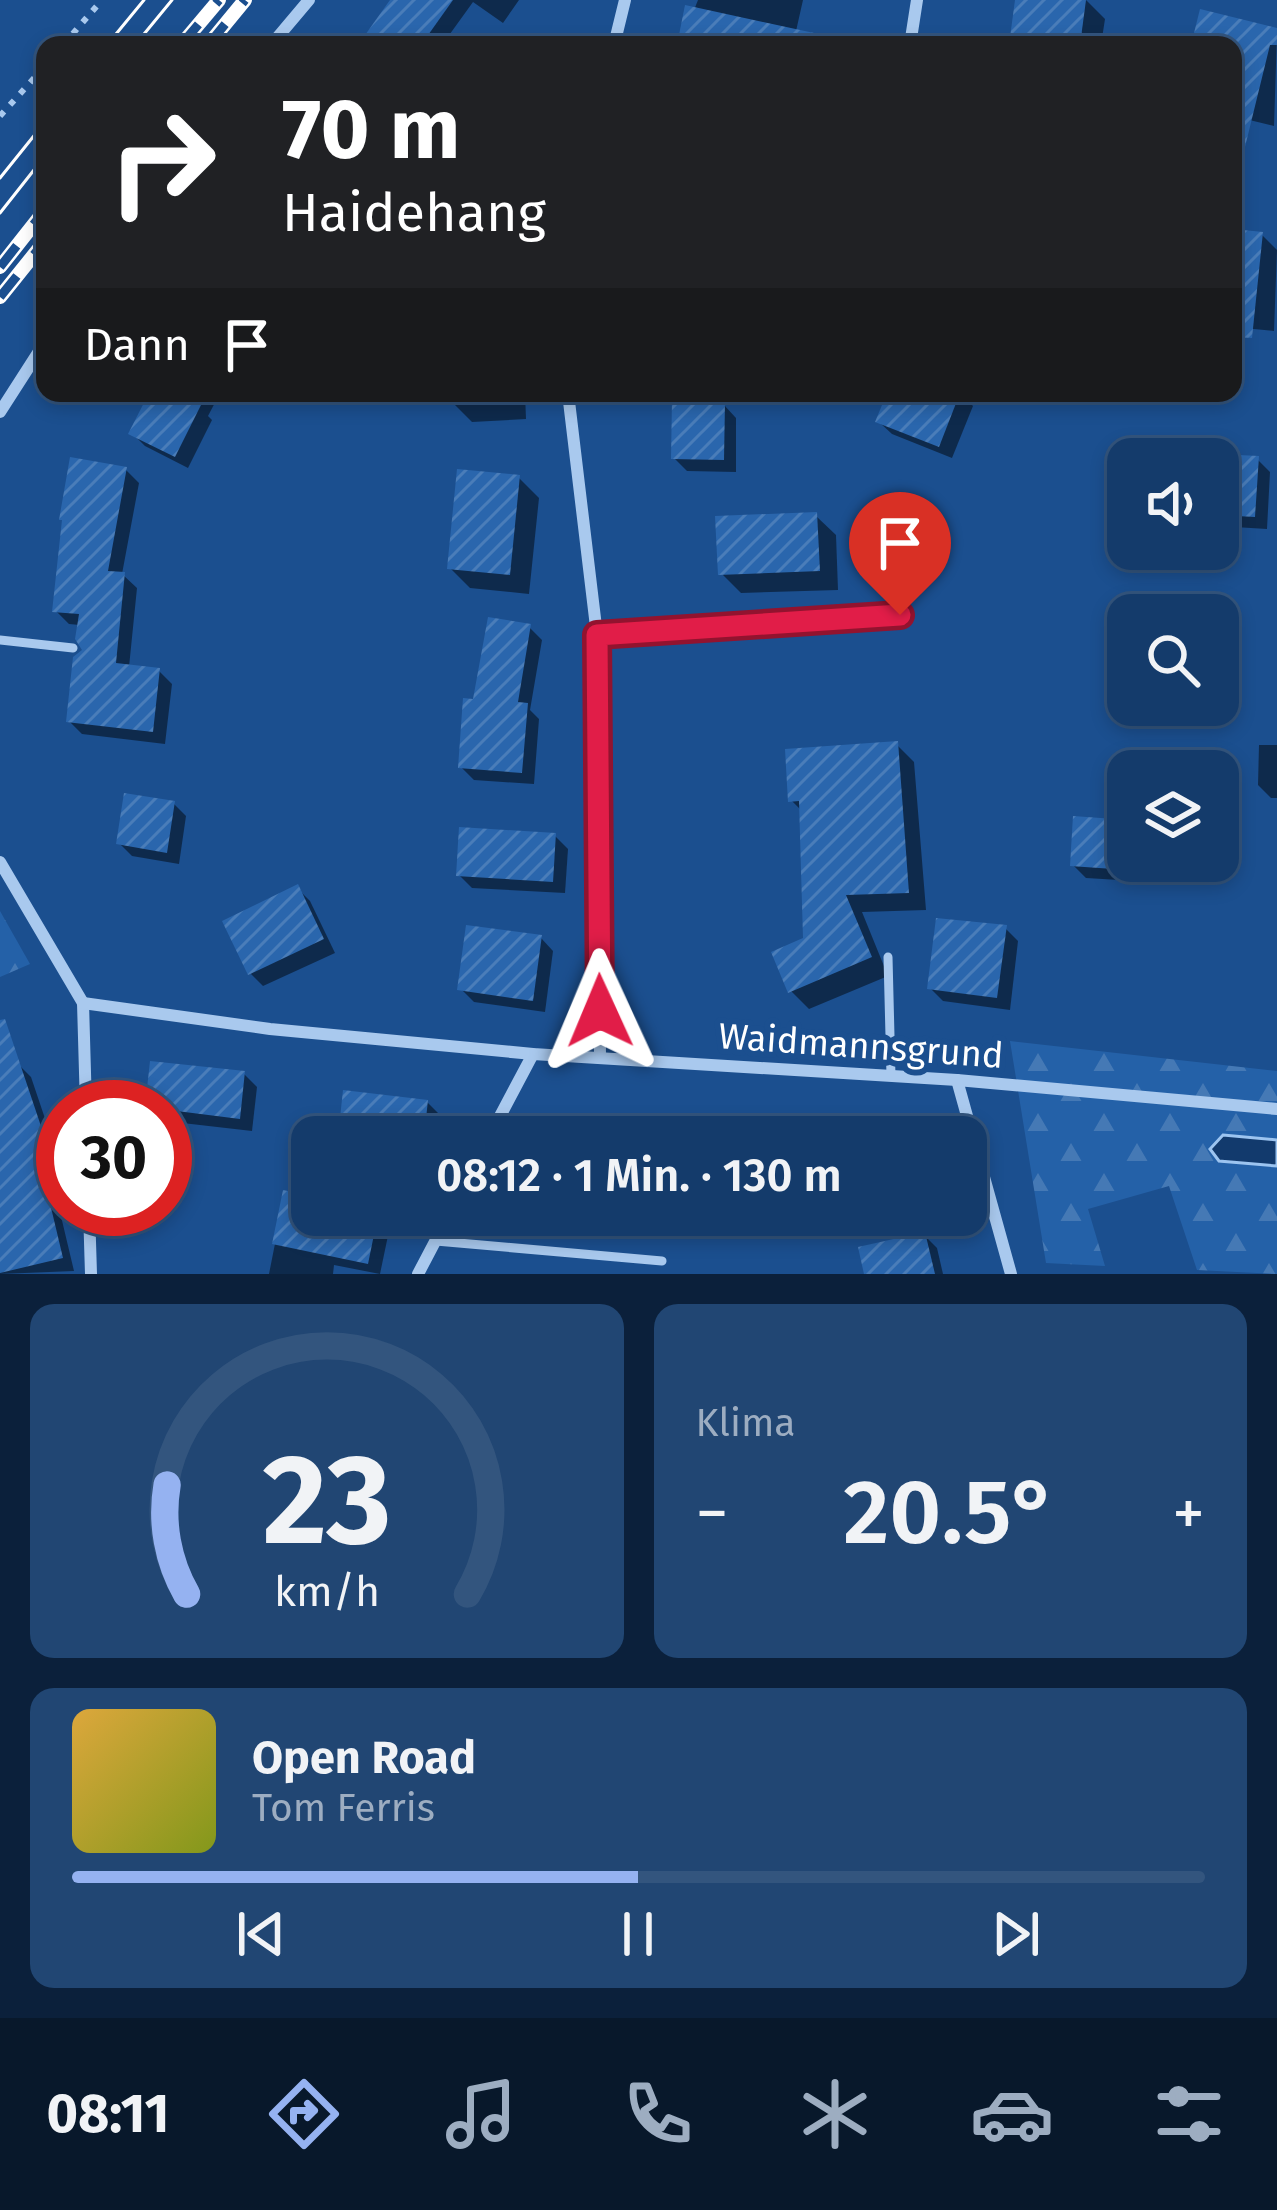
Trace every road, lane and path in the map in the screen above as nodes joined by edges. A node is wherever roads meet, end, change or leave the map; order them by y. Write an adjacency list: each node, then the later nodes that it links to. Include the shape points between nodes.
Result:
1 (102, 0): 5 (path)
2 (309, 0): 6 (street)
3 (625, 0): 7 (street)
4 (917, 0): 8 (street)
5 (71, 36)
6 (279, 36)
7 (616, 36)
8 (911, 36)
9 (36, 76): 10 (path)
10 (0, 116)
11 (36, 356): 13 (street)
12 (569, 402): 15 (street)
13 (0, 412)
14 (900, 615): 15 (street)
15 (597, 635): 22 (street)
16 (0, 640): 17 (lane)
17 (73, 648)
18 (0, 862): 20 (street)
19 (888, 957): 23 (lane)
20 (83, 1003): 21 (street, Waidmannsgrund); 24 (street)
21 (532, 1054): 22 (street, Waidmannsgrund); 27 (street)
22 (600, 1058): 23 (street, Waidmannsgrund)
23 (891, 1076): 25 (street, Waidmannsgrund)
24 (85, 1080)
25 (957, 1080): 26 (street, Waidmannsgrund); 34 (street)
26 (1277, 1109)
27 (500, 1116)
28 (90, 1236): 32 (street)
29 (438, 1236): 30 (street)
30 (436, 1241): 31 (lane); 33 (street)
31 (662, 1261)
32 (92, 1274)
33 (418, 1274)
34 (1011, 1274)

